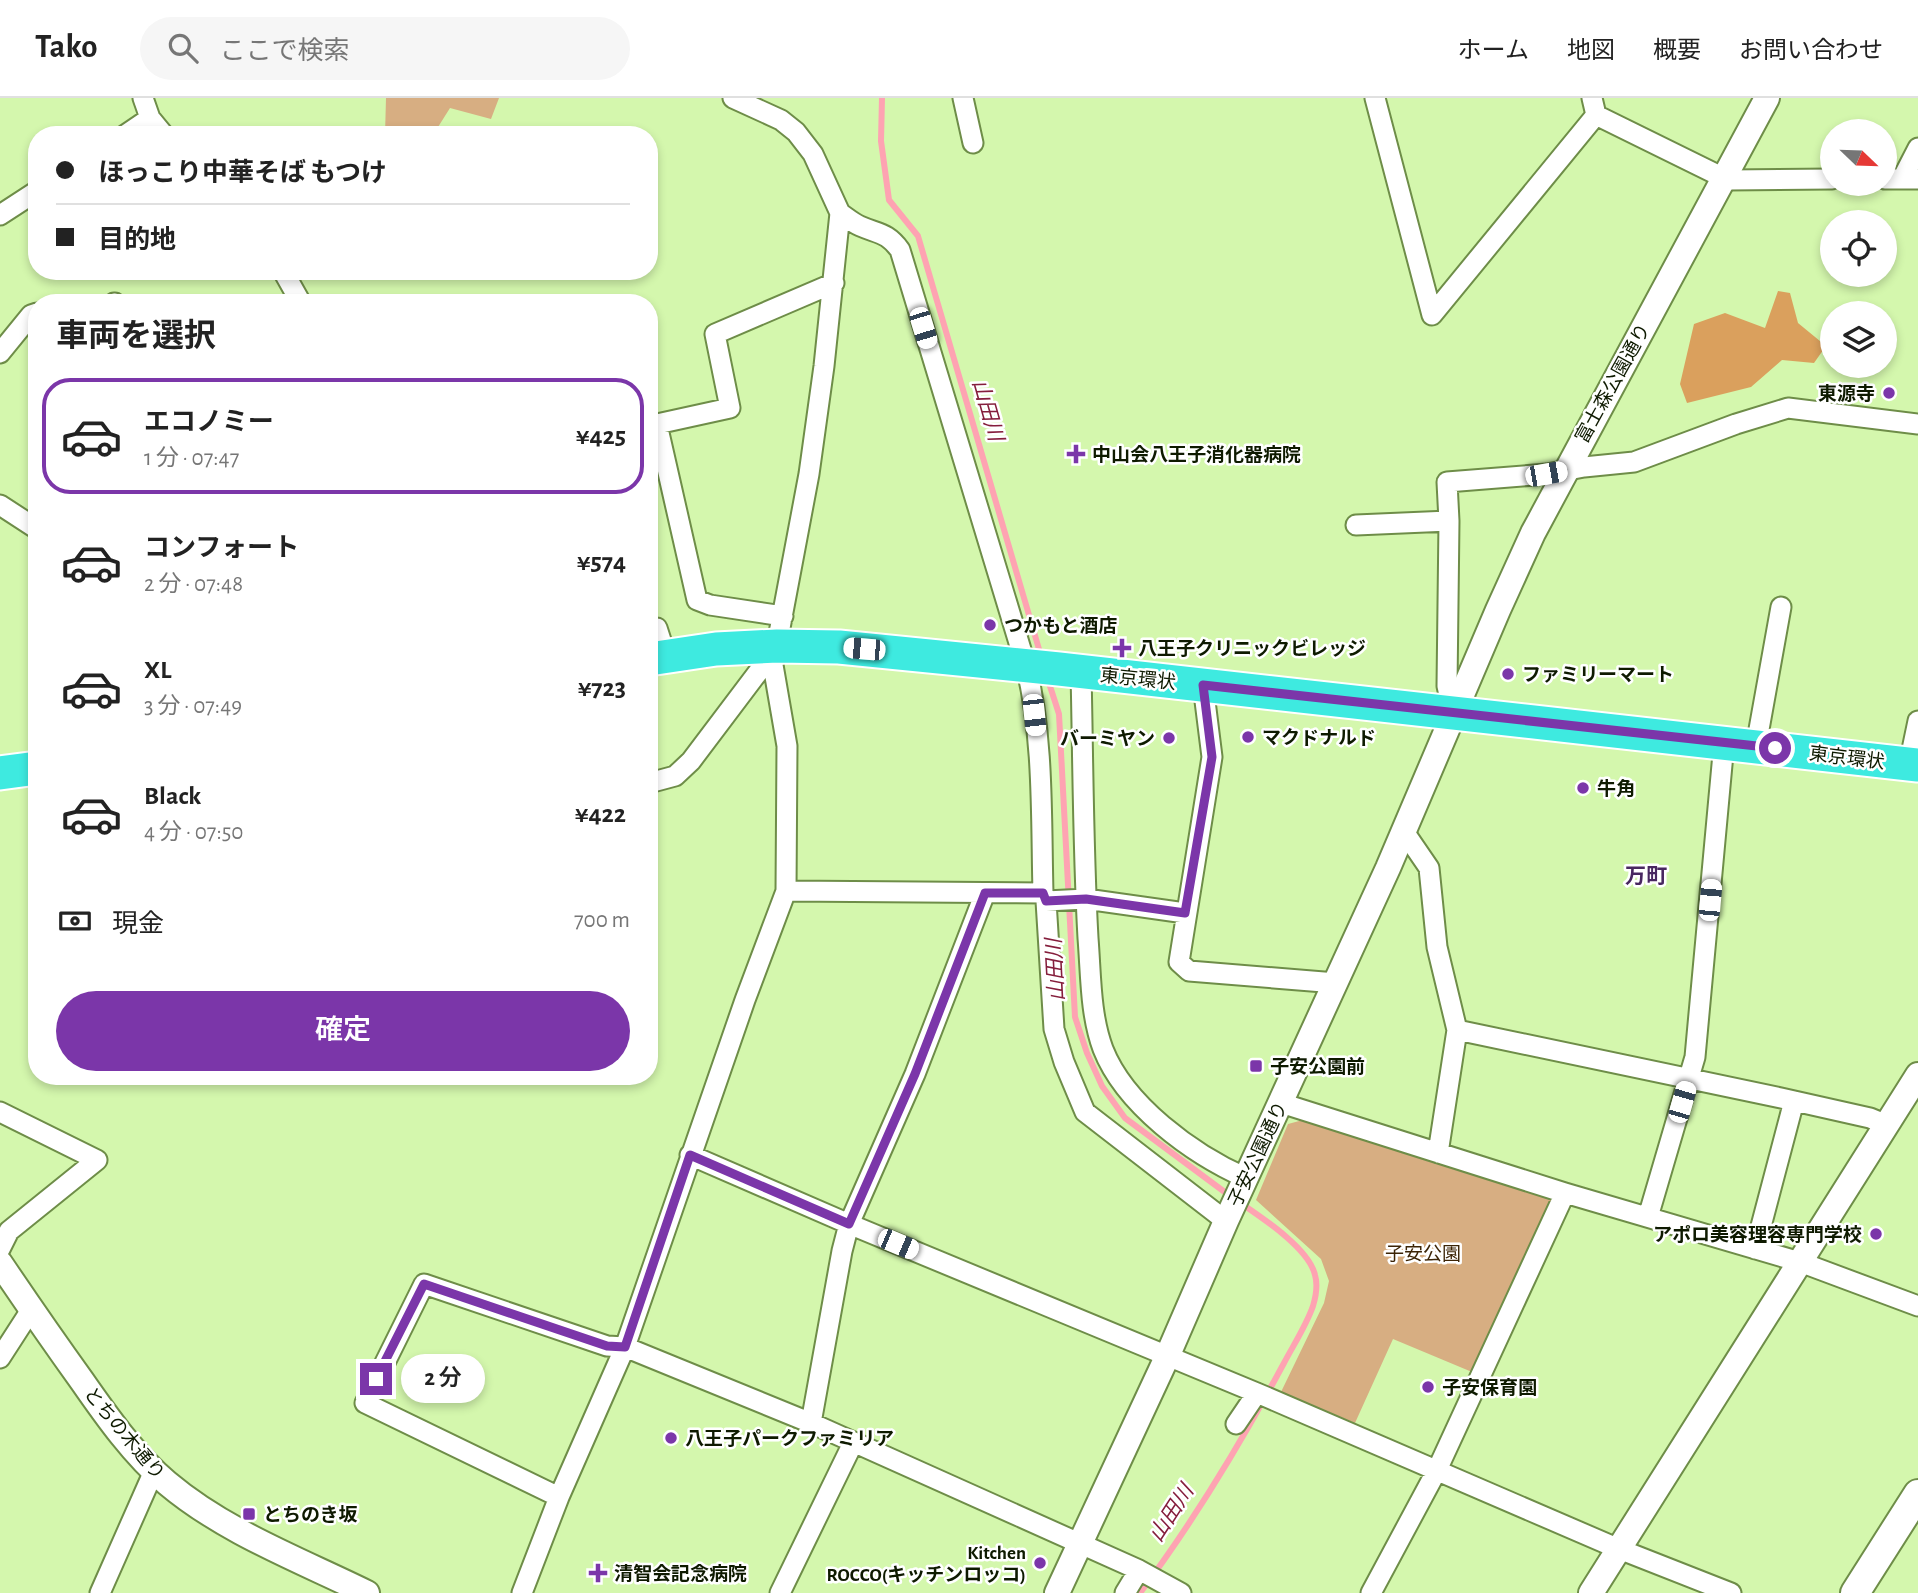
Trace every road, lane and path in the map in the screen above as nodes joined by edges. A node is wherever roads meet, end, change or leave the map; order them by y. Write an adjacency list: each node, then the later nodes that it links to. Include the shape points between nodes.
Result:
1 (143, 98): 7 (street)
2 (733, 98): 16 (street, via 796,132 813,154)
3 (963, 98): 10 (street)
4 (1375, 98): 6 (street, via 1432,315)
5 (1767, 98): 12 (street, 富士森公園通り)
6 (1594, 107): 12 (street)
7 (150, 118): 8 (street); 9 (street)
8 (138, 126)
9 (157, 126)
10 (973, 143)
11 (1918, 148): 14 (street)
12 (1724, 179): 13 (street); 24 (street, 富士森公園通り)
13 (1820, 179)
14 (1902, 179)
15 (28, 197): 17 (street)
16 (839, 213): 18 (street); 32 (street, via 884,234 900,250)
17 (0, 215)
18 (834, 283): 21 (street, via 715,334 730,408); 30 (street, via 809,474)
19 (28, 320): 20 (street)
20 (0, 353)
21 (658, 424)
22 (1918, 424): 24 (street, via 1788,408 1634,462)
23 (658, 428): 30 (street, via 697,600)
24 (1565, 471): 26 (street, via 1447,482); 34 (street, 富士森公園通り)
25 (0, 505): 27 (street)
26 (1449, 522): 28 (street); 34 (street, via 1447,686)
27 (28, 523)
28 (1356, 525)
29 (1781, 607): 36 (street)
30 (780, 631): 31 (highway, 東京環状, via 716,649); 32 (highway, 東京環状, via 839,647); 40 (street, via 691,761 675,776); 42 (street, via 773,665 787,746)
31 (658, 648)
32 (1051, 668): 33 (highway, 東京環状); 44 (street, via 1032,688); 45 (street)
33 (1203, 685): 34 (highway, 東京環状); 46 (street, via 1212,757)
34 (1453, 713): 36 (highway, 東京環状); 41 (street, 子安公園通り)
35 (1918, 720): 37 (street)
36 (1740, 745): 37 (highway, 東京環状); 50 (street)
37 (1913, 764)
38 (28, 769): 39 (highway)
39 (0, 773)
40 (658, 781)
41 (1403, 830): 47 (street, 子安公園通り); 48 (street, via 1429,869 1437,947)
42 (786, 891): 43 (street); 56 (street)
43 (985, 893): 44 (street); 60 (street, via 915,1074)
44 (1047, 898): 45 (street); 58 (street, via 1054,1030 1085,1112)
45 (1083, 899): 46 (street); 58 (street, via 1094,1018 1114,1071 1154,1119 1221,1167)
46 (1185, 913): 47 (street, via 1179,962 1189,971)
47 (1336, 983): 52 (street, 子安公園通り)
48 (1457, 1030): 50 (street); 55 (street)
49 (1918, 1076): 54 (street)
50 (1689, 1079): 51 (street); 59 (street)
51 (1794, 1101): 54 (street); 62 (street)
52 (1281, 1103): 55 (street); 58 (street, 子安公園通り)
53 (0, 1112): 61 (street, via 97,1160 9,1231)
54 (1887, 1125): 63 (street)
55 (1438, 1153): 57 (street)
56 (690, 1155): 60 (street); 67 (street)
57 (1564, 1193): 59 (street); 75 (street)
58 (1236, 1201): 68 (street, 子安公園通り)
59 (1648, 1217): 62 (street)
60 (849, 1224): 68 (street); 71 (street)
61 (0, 1249)
62 (1755, 1249): 63 (street)
63 (1800, 1262): 65 (street); 79 (street)
64 (0, 1263): 66 (street, とちの木通り)
65 (1918, 1306)
66 (32, 1310): 69 (street); 74 (street, とちの木通り, via 102,1410)
67 (625, 1347): 71 (street); 77 (street); 77 (street, via 607,1346 424,1284 365,1403)
68 (1167, 1357): 70 (street); 78 (street, 子安公園通り)
69 (0, 1358)
70 (1258, 1393): 72 (street); 75 (street)
71 (811, 1423): 73 (street)
72 (1236, 1424)
73 (853, 1443): 78 (street); 84 (street)
74 (154, 1471): 81 (street); 82 (street, とちの木通り, via 205,1511)
75 (1437, 1471): 79 (street); 88 (street)
76 (1918, 1494): 91 (main road)
77 (559, 1497): 83 (street)
78 (1080, 1544): 80 (street); 85 (street, 子安公園通り)
79 (1619, 1549): 89 (street); 90 (street)
80 (1148, 1575): 86 (street); 87 (street)
81 (100, 1593)
82 (368, 1593)
83 (522, 1593)
84 (780, 1593)
85 (1057, 1593)
86 (1125, 1593)
87 (1181, 1593)
88 (1371, 1593)
89 (1591, 1593)
90 (1731, 1593)
91 (1855, 1593)

